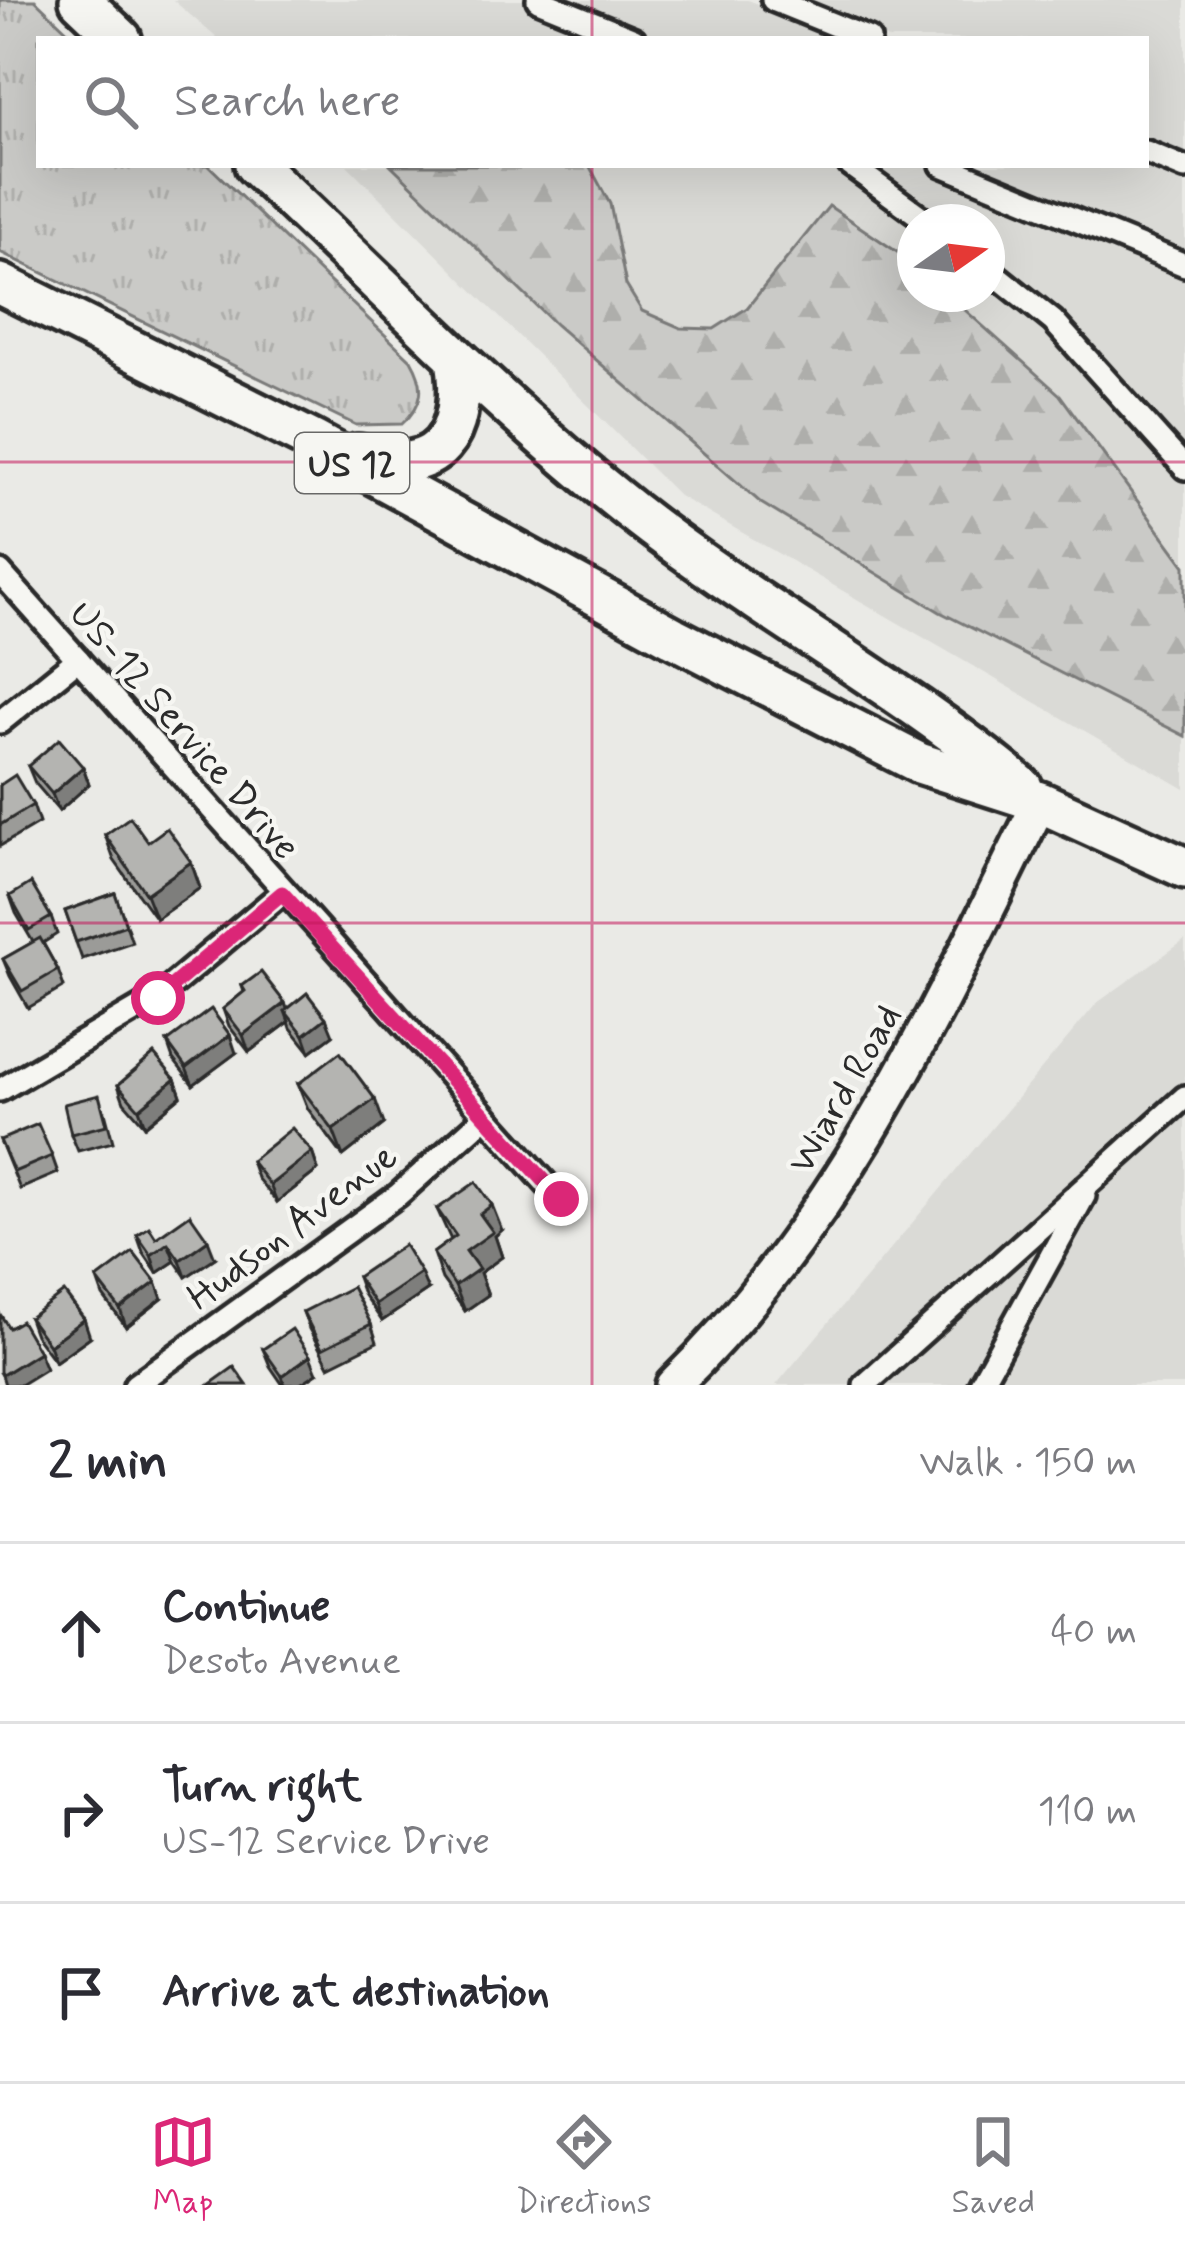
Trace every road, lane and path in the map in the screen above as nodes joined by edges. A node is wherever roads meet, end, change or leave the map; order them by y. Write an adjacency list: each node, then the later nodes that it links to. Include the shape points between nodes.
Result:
1 (80, 0): 4 (highway)
2 (538, 0): 5 (street)
3 (773, 0): 6 (street)
4 (119, 36)
5 (627, 36)
6 (862, 36)
7 (1149, 153): 11 (street)
8 (258, 168): 16 (highway, US 12 / US 12)
9 (854, 168): 12 (street)
10 (949, 168): 13 (street)
11 (1185, 168)
12 (903, 204)
13 (1185, 265)
14 (1005, 282): 18 (street, via 1053,321)
15 (0, 284): 17 (highway, US 12 / US 12)
16 (456, 359): 17 (highway, via 459,418 439,449 381,463); 22 (highway, US 12 / US 12, via 635,513 976,748)
17 (313, 441): 22 (highway, US 12 / US 12, via 919,763)
18 (1185, 469)
19 (0, 572): 20 (street, US-12 Service Drive)
20 (78, 659): 21 (street); 24 (street, US-12 Service Drive)
21 (0, 722)
22 (1040, 802): 23 (highway, US 12 / US 12); 31 (main road, Wiard Road, via 850,1167 758,1295)
23 (1185, 868)
24 (282, 893): 25 (street, via 158,998); 27 (street, US-12 Service Drive)
25 (0, 1090)
26 (1185, 1097): 28 (street)
27 (485, 1117): 29 (street, US-12 Service Drive); 30 (street, Hudson Avenue, via 398,1195)
28 (1093, 1180): 32 (street); 33 (street)
29 (561, 1199)
30 (135, 1385)
31 (673, 1385)
32 (865, 1385)
33 (980, 1385)

